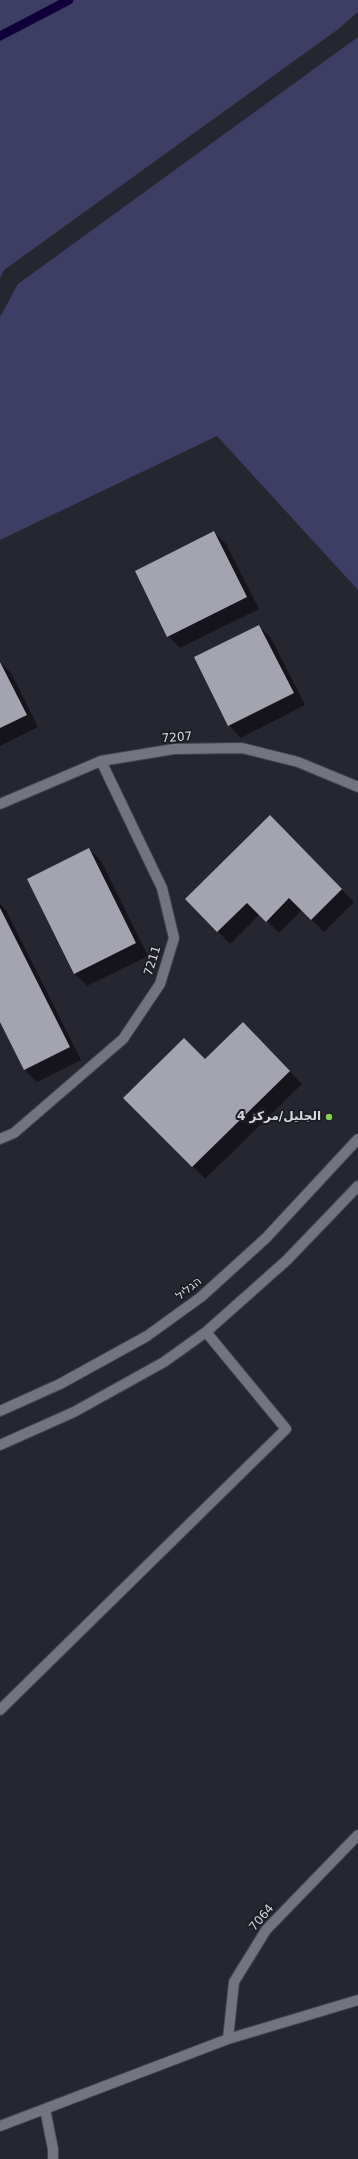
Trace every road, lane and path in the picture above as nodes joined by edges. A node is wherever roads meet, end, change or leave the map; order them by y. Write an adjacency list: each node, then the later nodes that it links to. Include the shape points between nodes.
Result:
1 (101, 761): 2 (street, 7207, via 174,750 242,748 298,762); 3 (street, 7207); 4 (street, 7211, via 162,888 174,938 160,984 123,1039 14,1132)
2 (358, 787)
3 (0, 804)
4 (0, 1139)
5 (358, 1139): 8 (street, הגליל, via 266,1238 201,1298 147,1336 60,1384)
6 (358, 1186): 7 (street, via 287,1260)
7 (206, 1332): 9 (street, via 164,1362 74,1412); 10 (street, via 286,1429)
8 (0, 1411)
9 (0, 1445)
10 (0, 1710)
11 (358, 1835): 13 (street, 7064, via 266,1930 234,1982)
12 (358, 2000): 13 (street)
13 (228, 2039): 14 (street)
14 (45, 2109): 15 (street); 16 (street)
15 (0, 2126)
16 (53, 2159)

